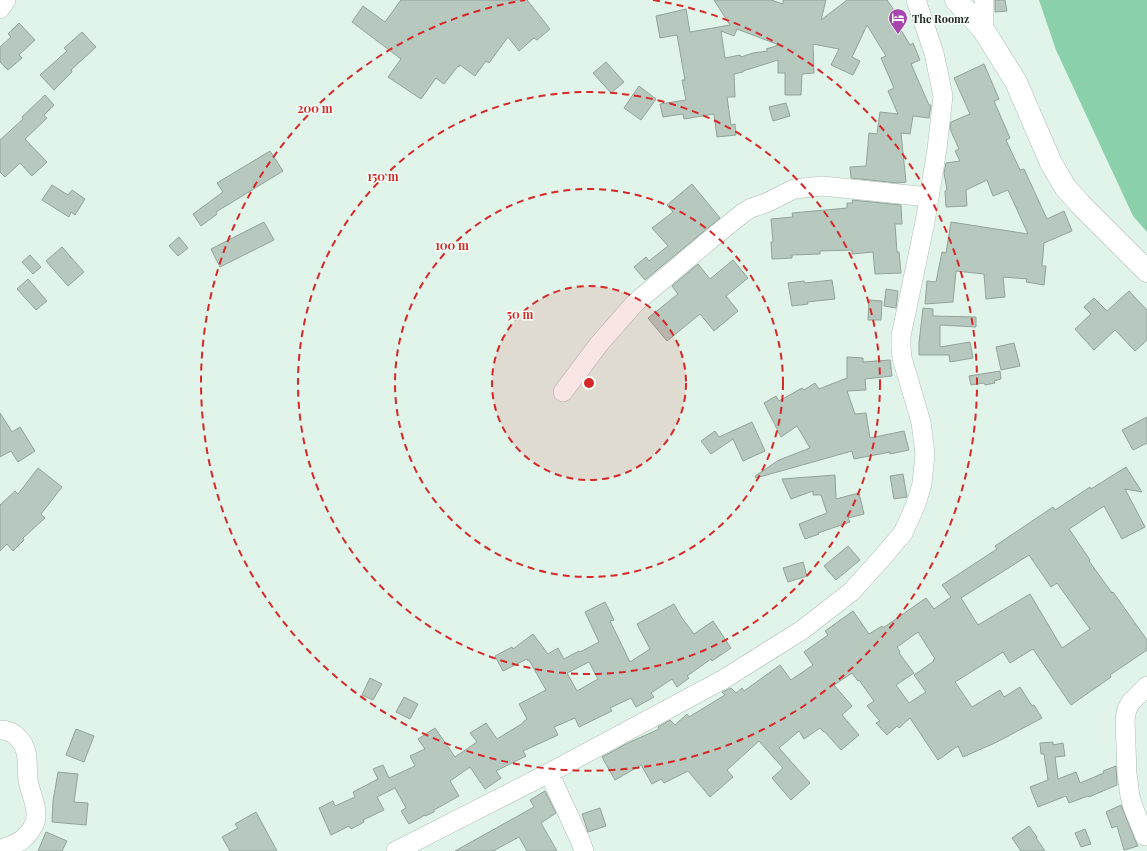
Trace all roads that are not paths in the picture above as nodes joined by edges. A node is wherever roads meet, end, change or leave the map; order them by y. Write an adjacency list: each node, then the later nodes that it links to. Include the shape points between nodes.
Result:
1 (6, 0): 5 (street)
2 (916, 0): 7 (street, via 934,53 943,96)
3 (956, 0): 6 (highway)
4 (984, 0): 6 (street)
5 (0, 9)
6 (982, 29): 8 (highway, via 1016,82 1051,163 1065,186)
7 (929, 197): 9 (street, via 822,186 794,189 751,208 635,303 599,344); 12 (street, via 900,346 921,422 925,454 922,484 903,533 851,592 802,630 724,679)
8 (1147, 271)
9 (563, 392)
10 (1147, 686): 13 (street, via 1131,702 1125,719 1130,796)
11 (0, 730): 14 (street, via 10,732 19,738 26,752 28,780 36,811 33,827 28,835)
12 (549, 773): 15 (street); 16 (street)
13 (1145, 836)
14 (0, 850)
15 (396, 851)
16 (584, 851)

